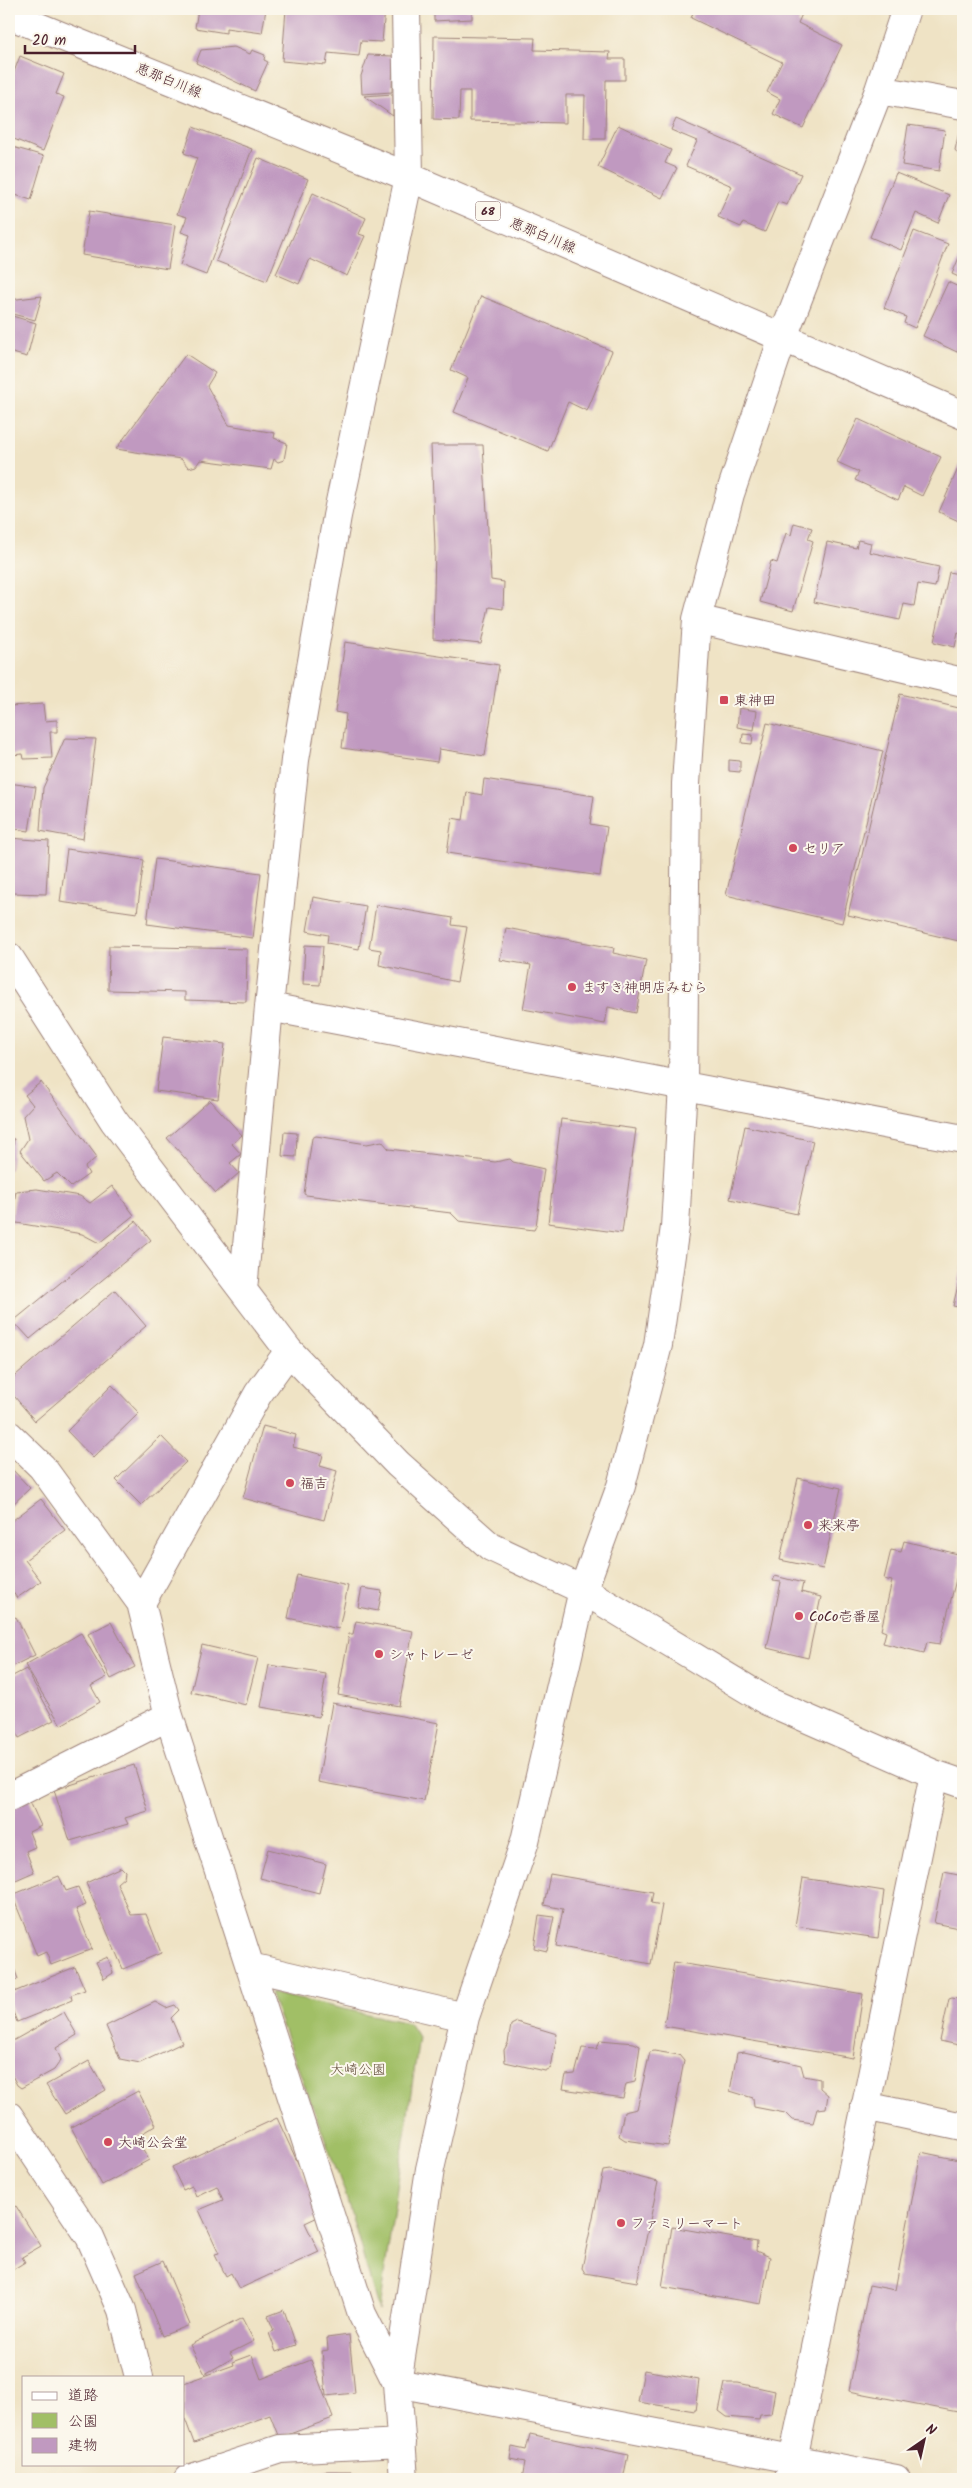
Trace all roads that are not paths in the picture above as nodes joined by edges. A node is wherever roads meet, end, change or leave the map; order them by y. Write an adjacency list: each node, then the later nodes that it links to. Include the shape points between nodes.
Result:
1 (406, 9): 6 (street)
2 (906, 9): 4 (street)
3 (9, 15): 6 (street, 恵那白川線 / 68)
4 (878, 90): 5 (street); 7 (street)
5 (963, 105)
6 (409, 177): 7 (street, 恵那白川線 / 68); 12 (street, via 337,516 295,760)
7 (783, 337): 8 (street, 恵那白川線 / 68); 9 (street, via 730,494)
8 (963, 415)
9 (697, 619): 10 (street); 13 (street, via 686,784)
10 (963, 682)
11 (9, 957): 15 (street, via 114,1120)
12 (269, 1007): 13 (street); 15 (street)
13 (684, 1085): 14 (street); 18 (street, via 675,1227 658,1345 621,1486)
14 (963, 1139)
15 (243, 1290): 16 (street)
16 (289, 1351): 18 (street, via 398,1464 491,1547); 19 (street, via 258,1394)
17 (9, 1435): 19 (street, via 42,1468)
18 (583, 1590): 21 (street, via 768,1701); 25 (street, via 525,1841)
19 (141, 1603): 20 (street)
20 (170, 1716): 23 (street); 24 (street)
21 (934, 1774): 22 (street); 26 (street)
22 (963, 1784)
23 (9, 1797)
24 (250, 1967): 25 (street); 30 (street, via 362,2314)
25 (465, 2017): 30 (street, via 430,2169)
26 (865, 2106): 27 (street); 32 (street)
27 (963, 2127)
28 (12, 2130): 29 (street, via 90,2237 122,2310)
29 (139, 2376)
30 (396, 2383): 31 (street); 32 (street)
31 (402, 2442): 33 (street, via 280,2449); 34 (street)
32 (791, 2469): 35 (street)
33 (187, 2474)
34 (404, 2479)
35 (896, 2479)

